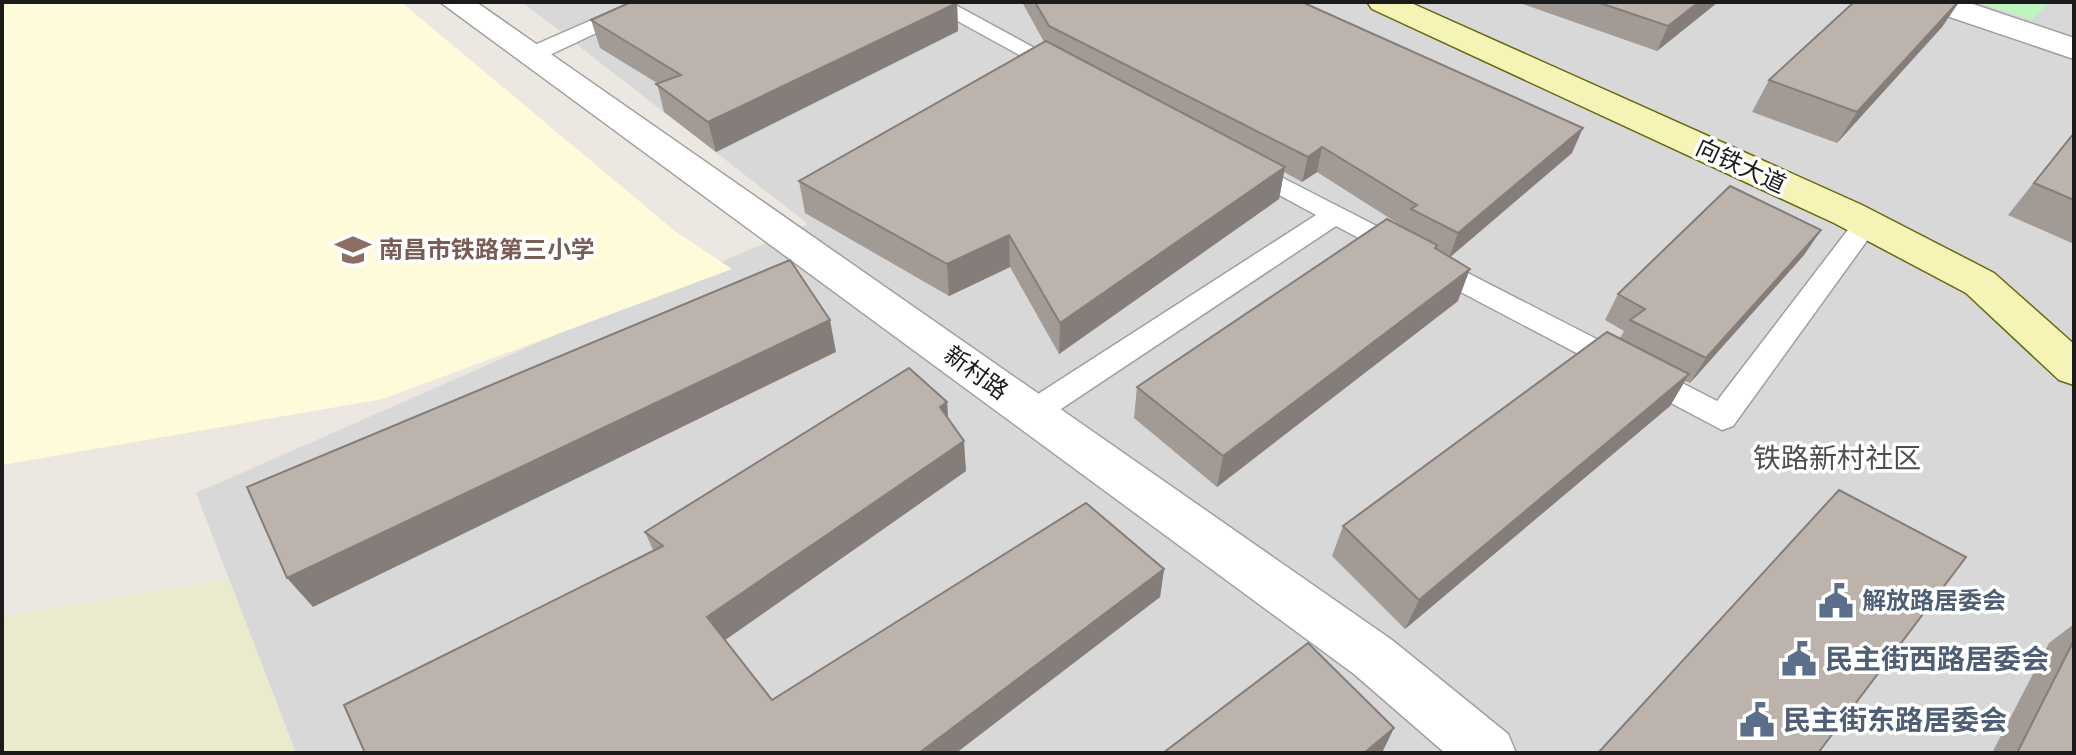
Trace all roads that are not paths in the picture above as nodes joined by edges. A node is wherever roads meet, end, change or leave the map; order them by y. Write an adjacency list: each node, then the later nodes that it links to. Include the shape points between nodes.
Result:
1 (456, 2): 7 (street, 新村路)
2 (651, 2): 7 (lane)
3 (934, 2): 8 (lane)
4 (1383, 2): 11 (street, 向铁大道)
5 (1937, 2): 6 (street)
6 (2074, 49)
7 (531, 55): 13 (street, 新村路)
8 (1086, 82)
9 (1225, 155): 10 (lane)
10 (1335, 214): 11 (lane, via 1722,418); 13 (lane)
11 (1866, 224): 12 (street, 向铁大道, via 1980,283)
12 (2074, 369)
13 (1032, 413): 14 (street, 新村路, via 1373,657)
14 (1488, 753)

